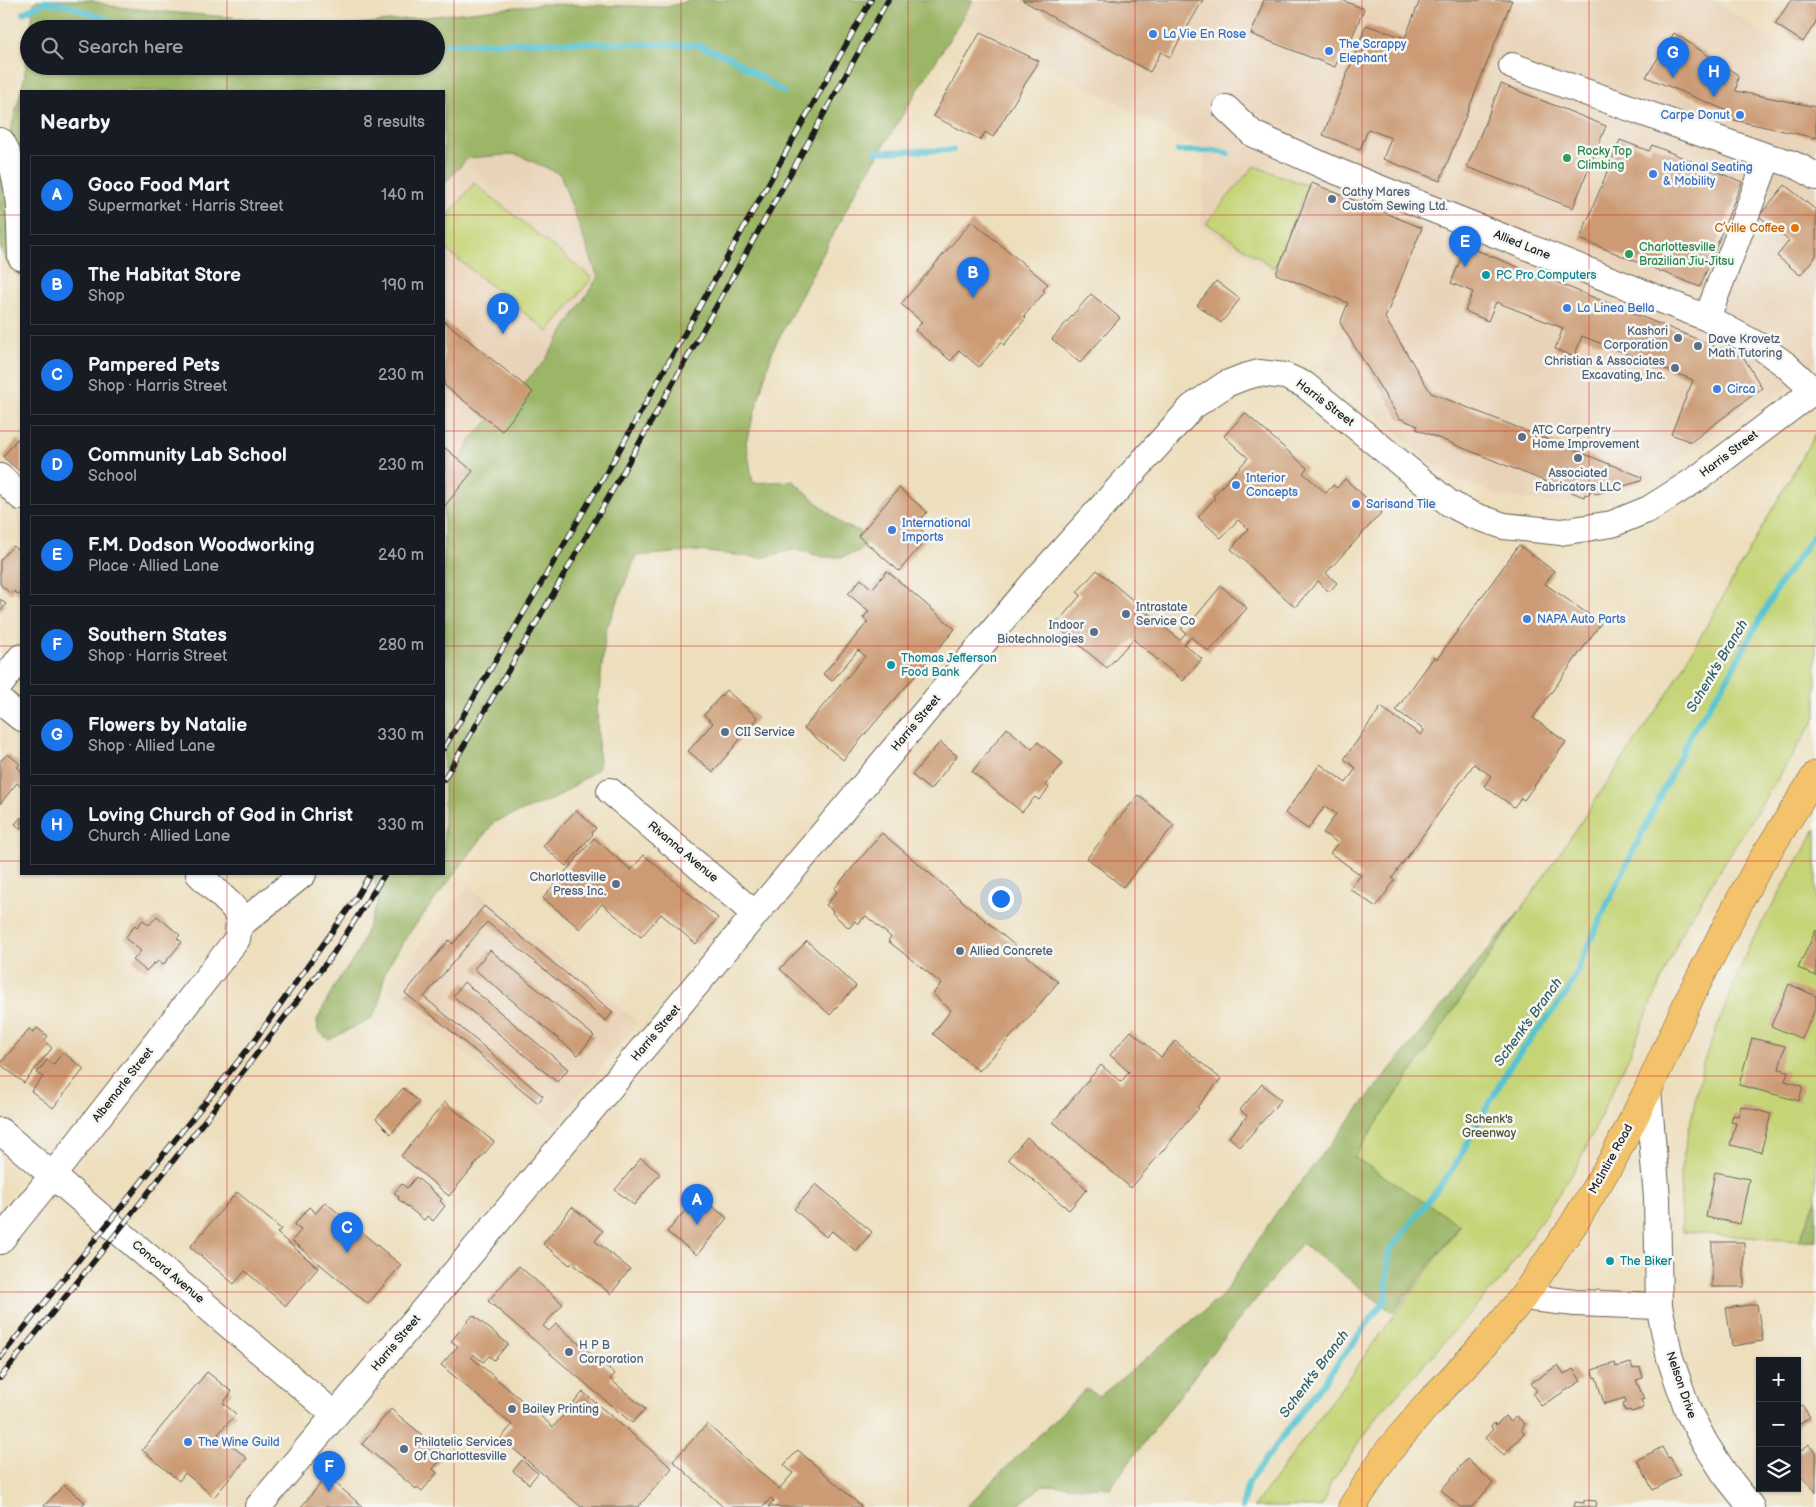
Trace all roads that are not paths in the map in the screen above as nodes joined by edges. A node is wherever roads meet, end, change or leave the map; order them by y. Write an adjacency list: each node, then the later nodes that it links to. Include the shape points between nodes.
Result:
1 (1512, 66): 4 (street)
2 (1226, 108): 7 (street, Allied Lane, via 1253,134 1331,169)
3 (0, 141): 6 (street, via 14,168)
4 (1768, 157): 5 (street, via 1808,170); 7 (street)
5 (1816, 177)
6 (20, 235)
7 (1707, 318): 8 (street, Allied Lane, via 1761,347)
8 (1815, 390): 19 (street, Harris Street, via 1698,478 1649,510 1612,524 1561,532 1504,526 1448,503 1295,380 1259,373 1226,384 1192,407 1035,581)
9 (0, 477): 10 (street)
10 (20, 496)
11 (20, 657): 12 (street)
12 (0, 684)
13 (0, 701): 14 (street)
14 (20, 717)
15 (1816, 776): 21 (main road, McIntire Road, via 1740,900 1691,995)
16 (610, 791): 19 (street, Rivanna Avenue)
17 (200, 875): 20 (street, via 234,908)
18 (302, 875): 20 (street)
19 (755, 914): 27 (street, Harris Street)
20 (240, 925): 23 (street, Albemarle Street, via 236,939)
21 (1648, 1090): 25 (main road, McIntire Road, via 1573,1225); 26 (street, Nelson Drive, via 1657,1198)
22 (0, 1130): 23 (street, Concord Avenue)
23 (53, 1175): 24 (street, Albemarle Street); 27 (street, Concord Avenue)
24 (0, 1241)
25 (1522, 1297): 26 (street, via 1575,1303); 29 (main road, McIntire Road, via 1386,1454)
26 (1659, 1306): 30 (street, Nelson Drive, via 1670,1358 1688,1411 1705,1444)
27 (335, 1415): 28 (street, Harris Street)
28 (258, 1507)
29 (1352, 1507)
30 (1751, 1507)

